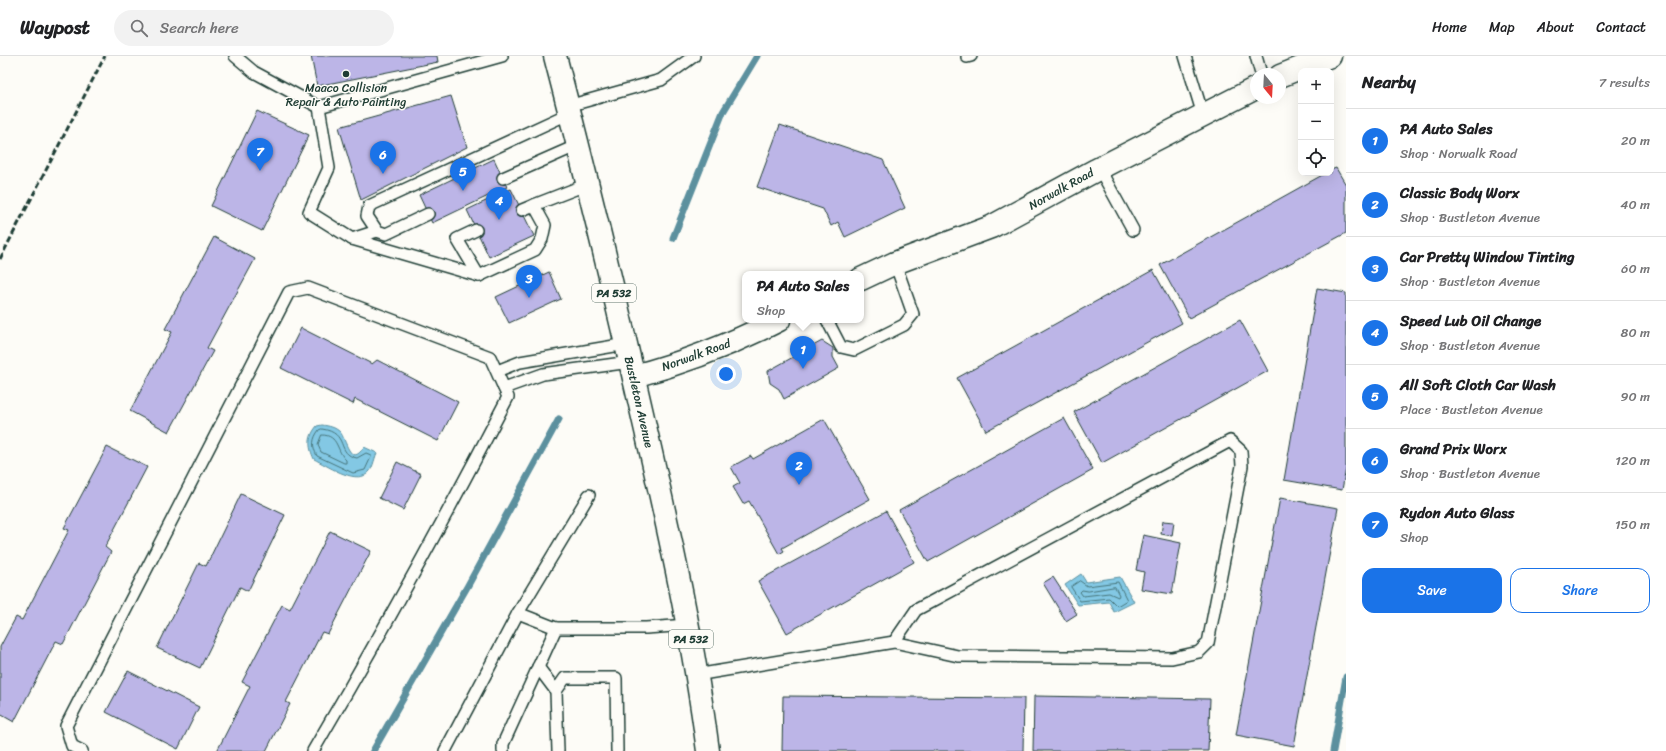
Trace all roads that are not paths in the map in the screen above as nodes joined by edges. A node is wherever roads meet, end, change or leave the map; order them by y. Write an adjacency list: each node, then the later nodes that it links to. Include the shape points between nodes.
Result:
1 (235, 56): 11 (lane, via 254,72)
2 (502, 56): 11 (lane)
3 (555, 56): 12 (main road, Bustleton Avenue / PA 532)
4 (694, 56): 12 (lane, via 661,80)
5 (1185, 56): 13 (lane)
6 (1256, 56): 8 (lane)
7 (1330, 56): 9 (main road)
8 (1259, 68)
9 (1286, 74)
10 (1250, 91): 13 (main road, Norwalk Road)
11 (319, 107): 24 (lane, via 329,168 309,212)
12 (569, 109): 14 (main road, Bustleton Avenue / PA 532); 21 (lane, via 369,206 367,216)
13 (1203, 115): 15 (main road, Norwalk Road)
14 (578, 145): 16 (lane); 17 (main road, Bustleton Avenue / PA 532)
15 (1099, 168): 23 (lane); 25 (main road, Norwalk Road, via 991,227)
16 (503, 178)
17 (588, 184): 18 (lane); 30 (main road, Bustleton Avenue / PA 532)
18 (534, 205): 19 (lane); 26 (lane, via 545,226 542,239 535,250)
19 (522, 210)
20 (428, 214): 21 (lane, via 386,234)
21 (377, 230): 24 (lane)
22 (476, 230): 26 (lane, via 457,238)
23 (1133, 230)
24 (352, 239): 26 (lane)
25 (895, 263): 27 (main road, Norwalk Road); 29 (lane, via 913,314 904,324 854,350 840,347)
26 (479, 276)
27 (864, 278)
28 (773, 323): 30 (main road, Norwalk Road, via 741,339 665,368)
29 (828, 323)
30 (630, 361): 31 (lane, via 520,362); 32 (lane, via 543,374); 35 (main road, Bustleton Avenue / PA 532)
31 (497, 371): 32 (lane); 41 (lane, via 490,357 308,288 289,292 66,726 72,746)
32 (504, 388): 42 (lane, via 508,398 473,465)
33 (589, 495): 34 (lane)
34 (518, 612): 36 (lane); 43 (lane)
35 (688, 625): 36 (lane, via 646,628); 39 (main road, Bustleton Avenue / PA 532)
36 (556, 628): 38 (lane)
37 (894, 642): 37 (lane, via 958,656 1172,658 1199,652 1208,643 1242,466 1240,451 1230,441 916,610); 39 (lane)
38 (538, 667): 40 (lane); 44 (lane, via 503,744)
39 (696, 675): 47 (main road, Bustleton Avenue / PA 532)
40 (556, 692): 45 (lane); 46 (lane, via 565,678 616,678)
41 (82, 751)
42 (312, 751)
43 (445, 751)
44 (503, 751)
45 (558, 751)
46 (617, 751)
47 (708, 751)

